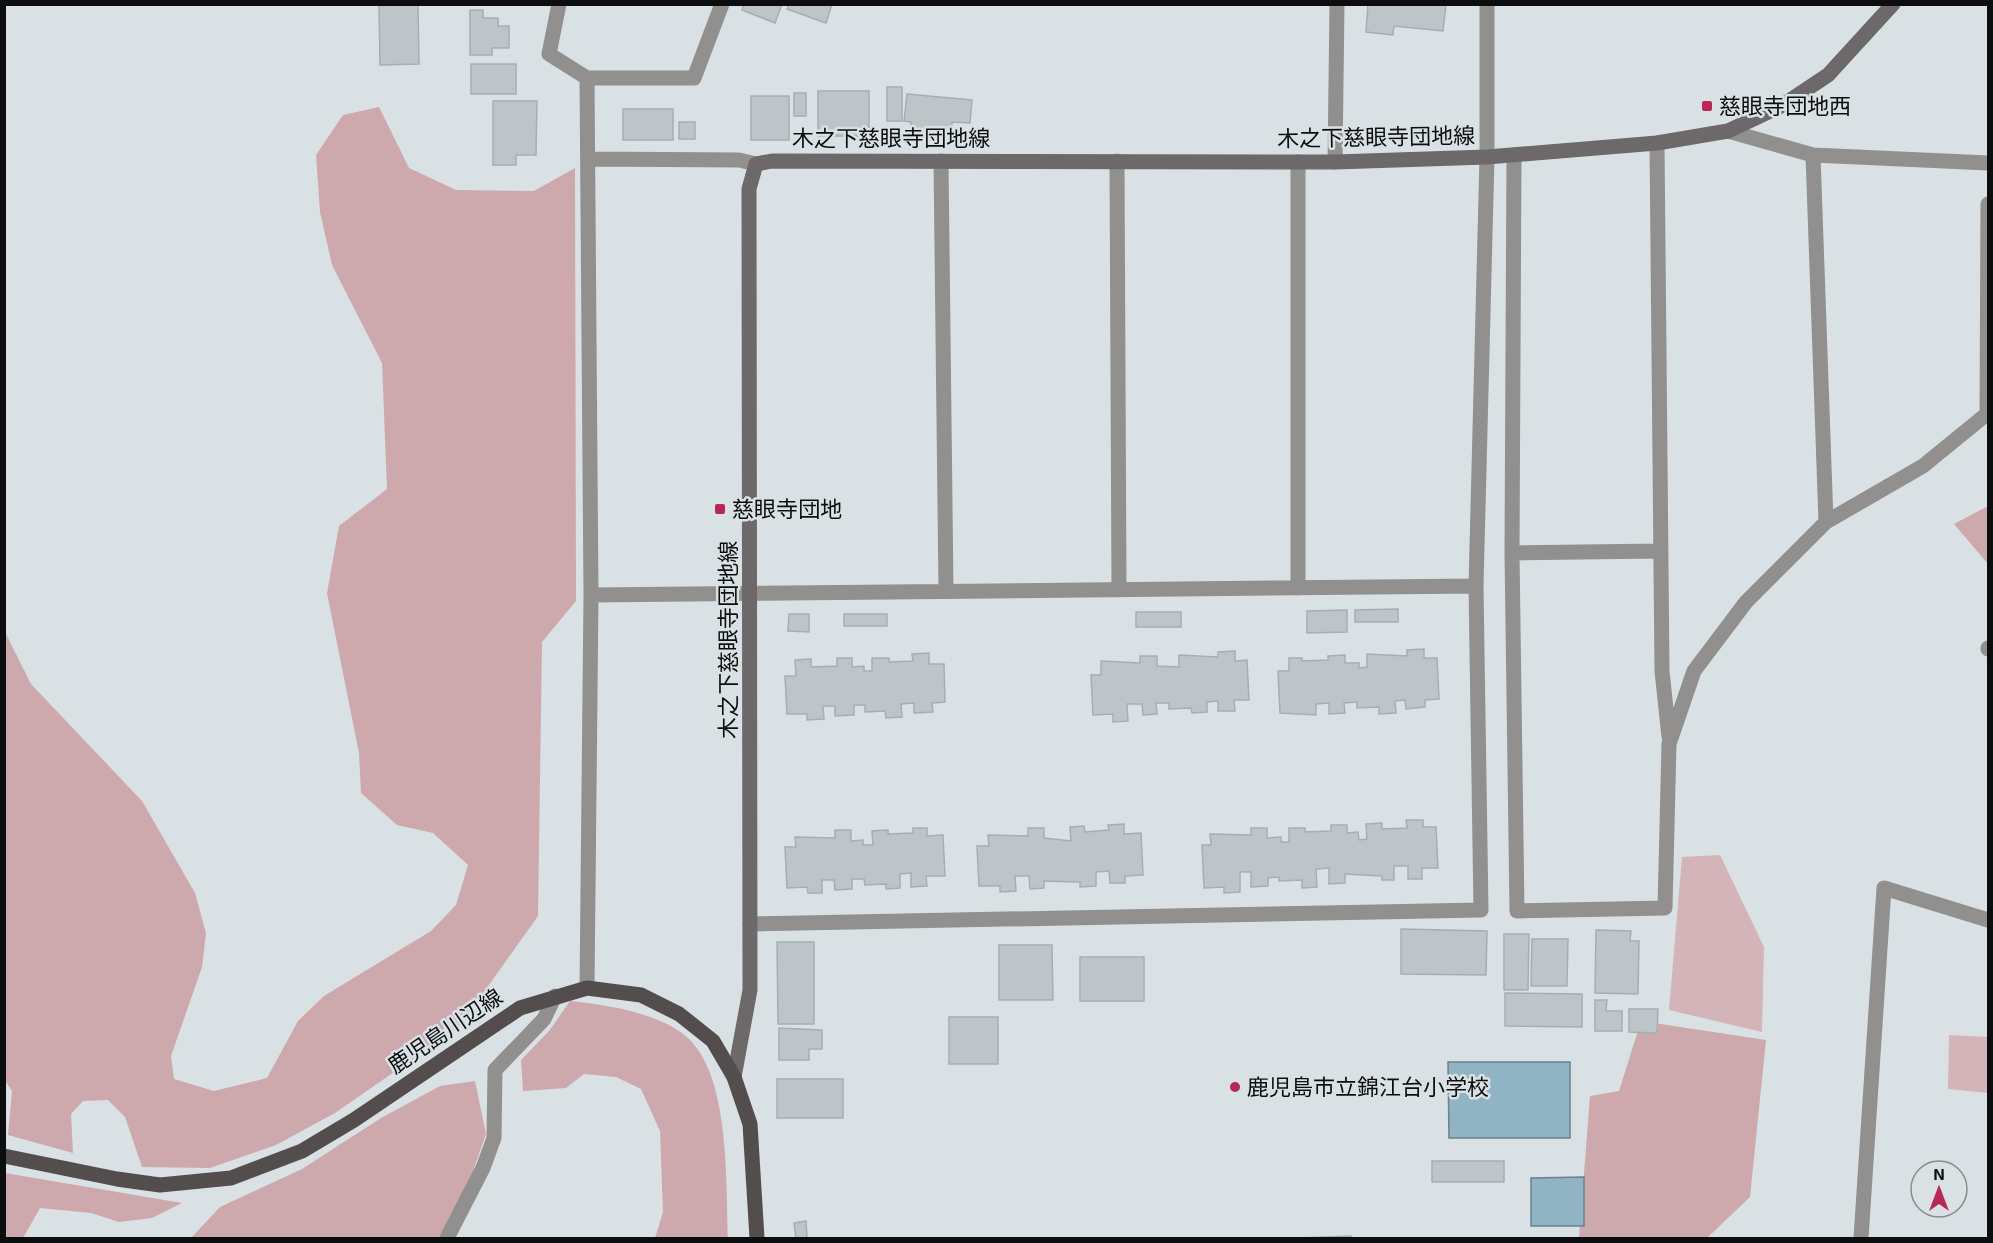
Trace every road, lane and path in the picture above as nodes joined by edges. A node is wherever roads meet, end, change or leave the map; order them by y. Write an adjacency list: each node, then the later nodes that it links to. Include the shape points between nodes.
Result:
1 (559, 4): 6 (street, via 549,54)
2 (722, 4): 6 (street, via 694,78)
3 (1337, 4): 16 (street)
4 (1487, 4): 11 (street)
5 (1893, 4): 7 (street, 木之下慈眼寺団地線, via 1828,75 1783,105)
6 (587, 78): 12 (street)
7 (1728, 131): 8 (street, 木之下慈眼寺団地線); 10 (street)
8 (1657, 143): 9 (street, 木之下慈眼寺団地線); 22 (street)
9 (1514, 155): 11 (street, 木之下慈眼寺団地線); 23 (street)
10 (1813, 155): 17 (street); 21 (street)
11 (1486, 157): 16 (street, 木之下慈眼寺団地線); 24 (street)
12 (590, 159): 18 (street, via 739,160); 29 (street)
13 (941, 161): 14 (street, 木之下慈眼寺団地線); 18 (street, 木之下慈眼寺団地線, via 772,161); 27 (street)
14 (1117, 161): 15 (street, 木之下慈眼寺団地線); 26 (street)
15 (1298, 162): 16 (street, 木之下慈眼寺団地線); 25 (street)
16 (1335, 162)
17 (1989, 163)
18 (756, 165): 28 (street, 木之下慈眼寺団地線, via 749,189)
19 (1989, 204): 20 (street)
20 (1988, 414): 21 (street, via 1923,466)
21 (1826, 522): 30 (street, via 1746,602 1694,671)
22 (1660, 551): 23 (street); 30 (street, via 1662,670)
23 (1512, 553): 30 (street, via 1517,911 1665,908)
24 (1476, 586): 25 (street); 32 (street, via 1481,910)
25 (1298, 588): 26 (street)
26 (1119, 590): 27 (street)
27 (946, 591): 28 (street)
28 (750, 594): 29 (street); 32 (street, 木之下慈眼寺団地線)
29 (591, 595): 33 (street)
30 (1669, 744)
31 (1989, 920): 39 (street, via 1884,888)
32 (750, 924): 35 (street, 木之下慈眼寺団地線, via 750,990)
33 (587, 988): 34 (main road, 鹿児島川辺線); 35 (main road, 鹿児島川辺線, via 641,995 679,1014 713,1041)
34 (555, 996): 36 (main road, 鹿児島川辺線, via 520,1008 302,1151 231,1178 160,1185); 37 (street, via 544,1019 495,1070 494,1137)
35 (734, 1077): 38 (main road, 鹿児島川辺線, via 750,1124)
36 (4, 1156)
37 (447, 1239)
38 (757, 1239)
39 (1862, 1239)

